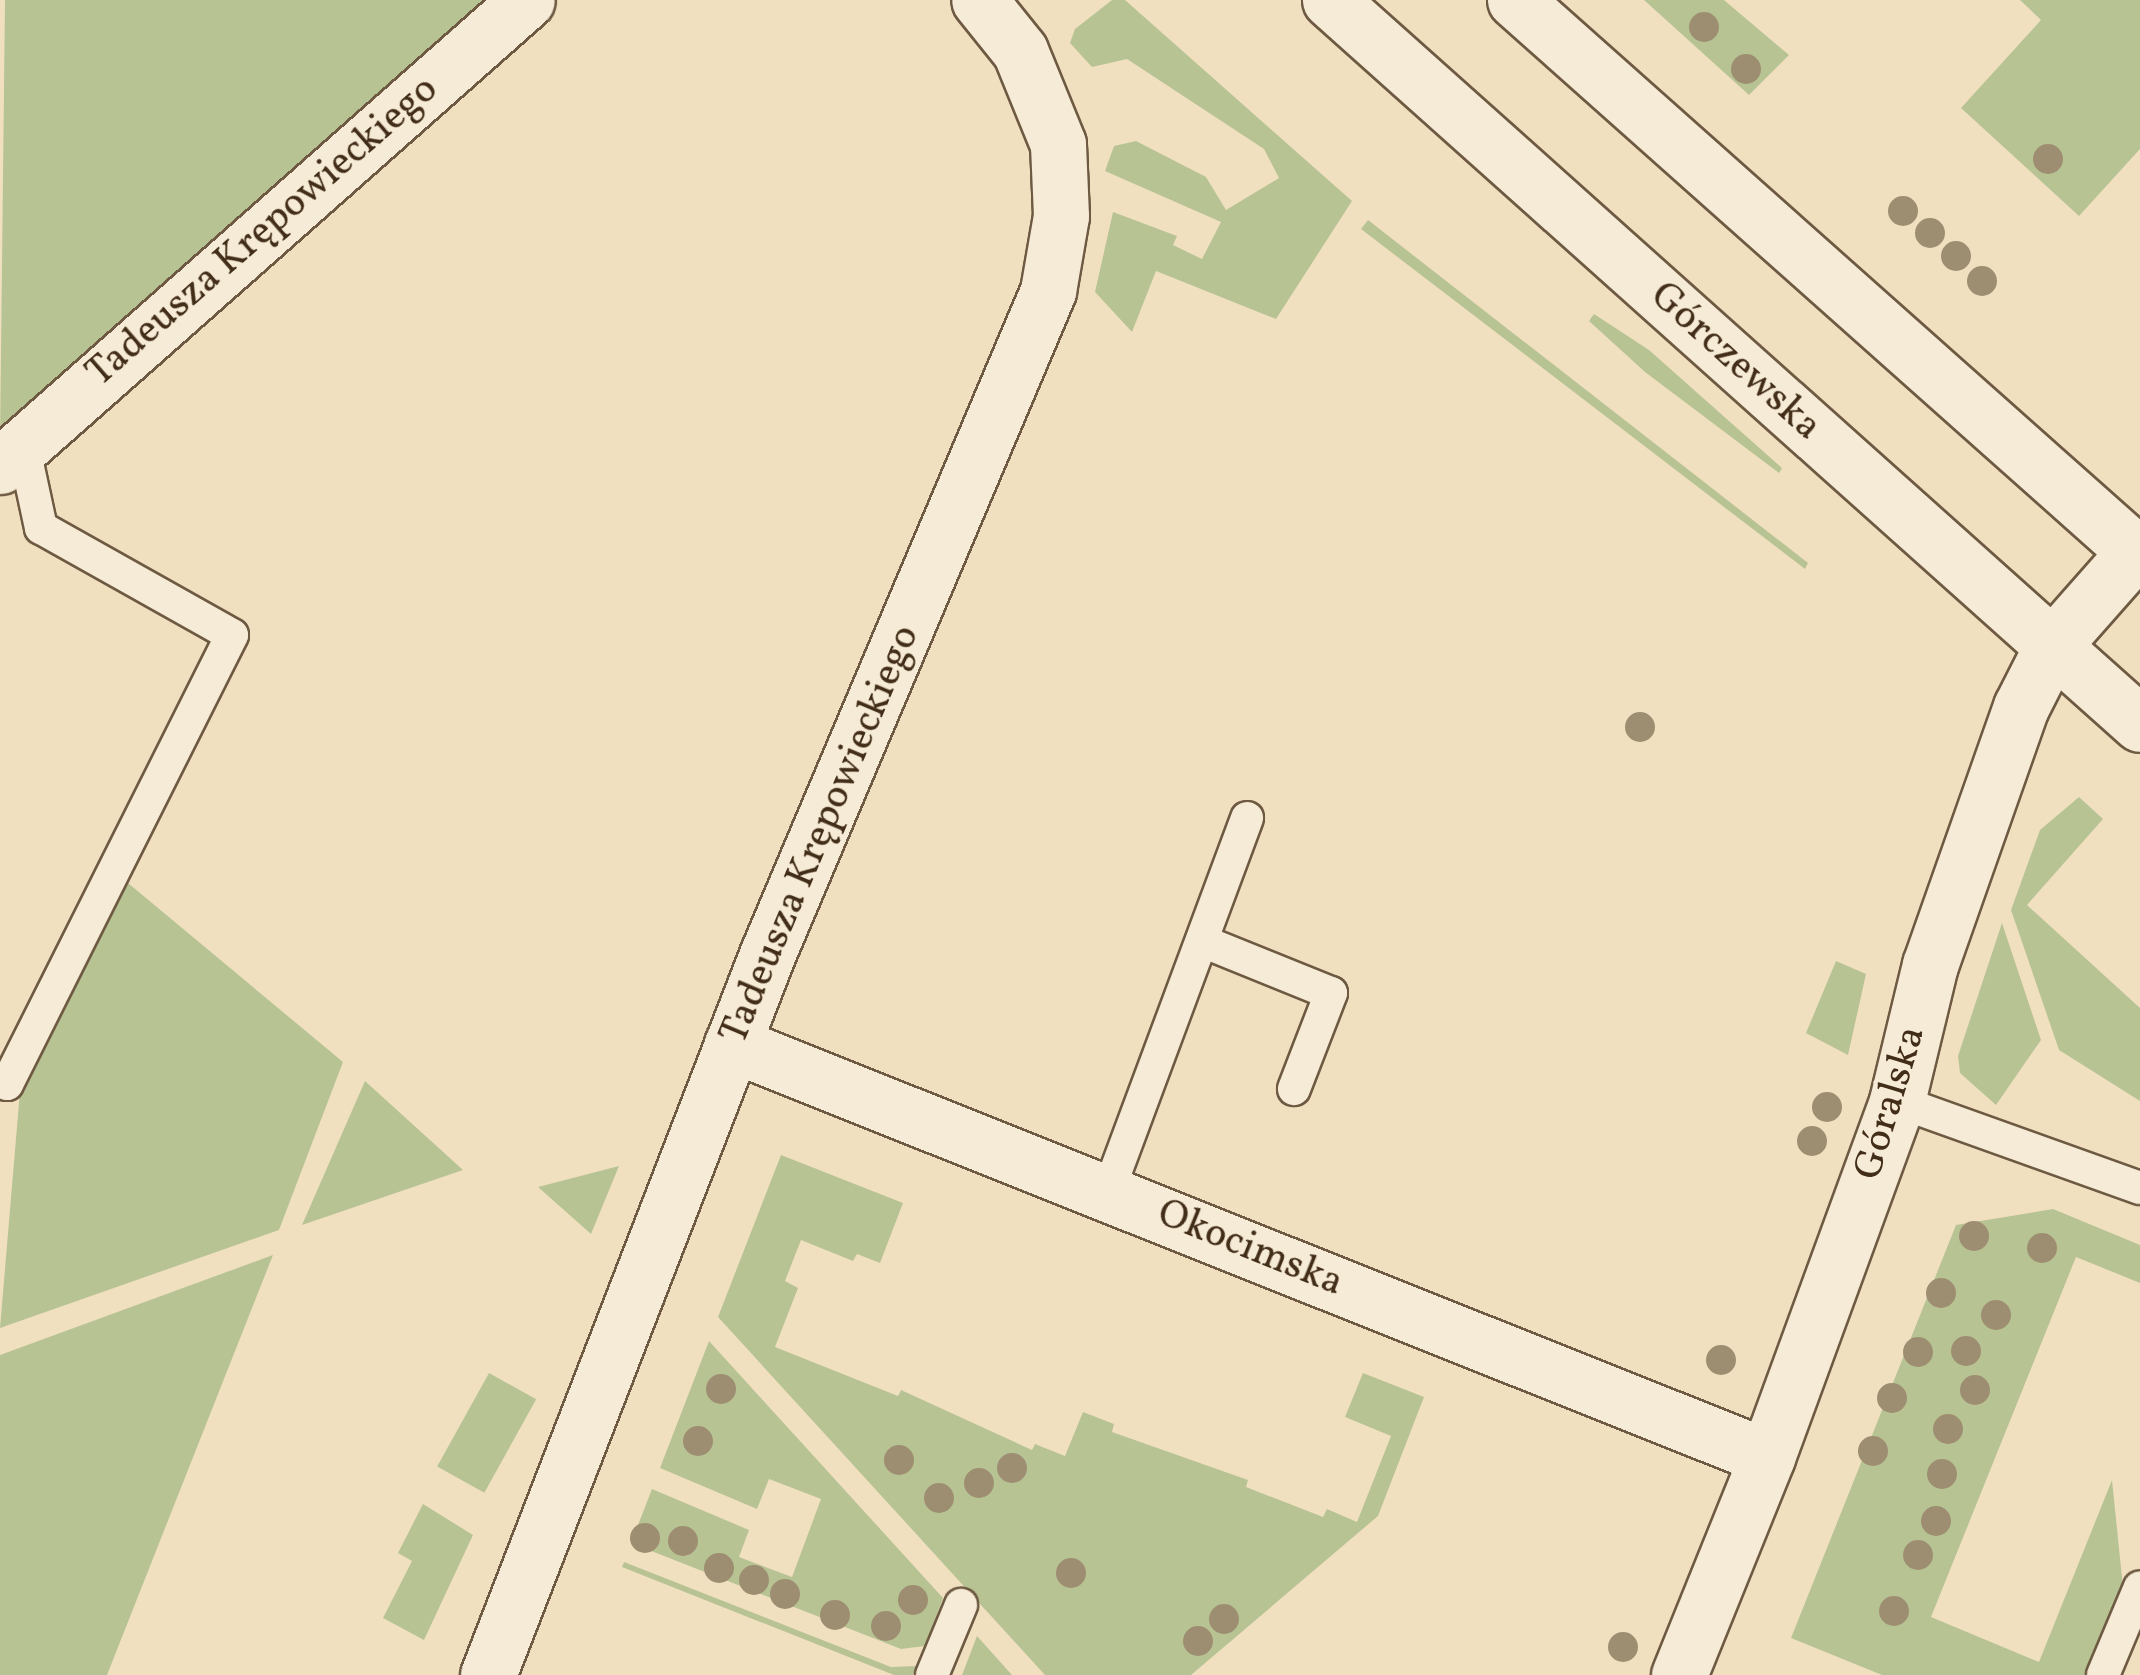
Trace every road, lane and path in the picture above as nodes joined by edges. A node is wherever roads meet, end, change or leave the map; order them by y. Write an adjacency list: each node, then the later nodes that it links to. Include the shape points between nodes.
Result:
1 (526, 0): 5 (street, Tadeusza Krępowieckiego)
2 (979, 0): 11 (street, Tadeusza Krępowieckiego, via 1020,51 1058,144 1061,216 1048,291)
3 (1330, 0): 7 (street, Górczewska)
4 (1515, 0): 6 (street)
5 (12, 455): 12 (lane, via 42,528 232,635 16,1067 6,1084)
6 (2138, 554): 7 (street, Góralska)
7 (2052, 646): 8 (street, Górczewska); 14 (street, Góralska, via 2021,708 1930,965)
8 (2140, 724)
9 (1247, 818): 10 (lane)
10 (1202, 940): 13 (lane, via 1331,993); 16 (lane)
11 (732, 1044): 16 (street, Okocimska); 20 (street, Tadeusza Krępowieckiego)
12 (0, 1080)
13 (1294, 1089)
14 (1897, 1101): 15 (lane); 17 (street, Góralska)
15 (2140, 1188)
16 (1108, 1192): 17 (street, Okocimska)
17 (1768, 1457): 22 (street, Góralska)
18 (2140, 1587): 23 (lane)
19 (962, 1604): 21 (lane)
20 (488, 1675)
21 (932, 1675)
22 (1679, 1675)
23 (2102, 1675)

